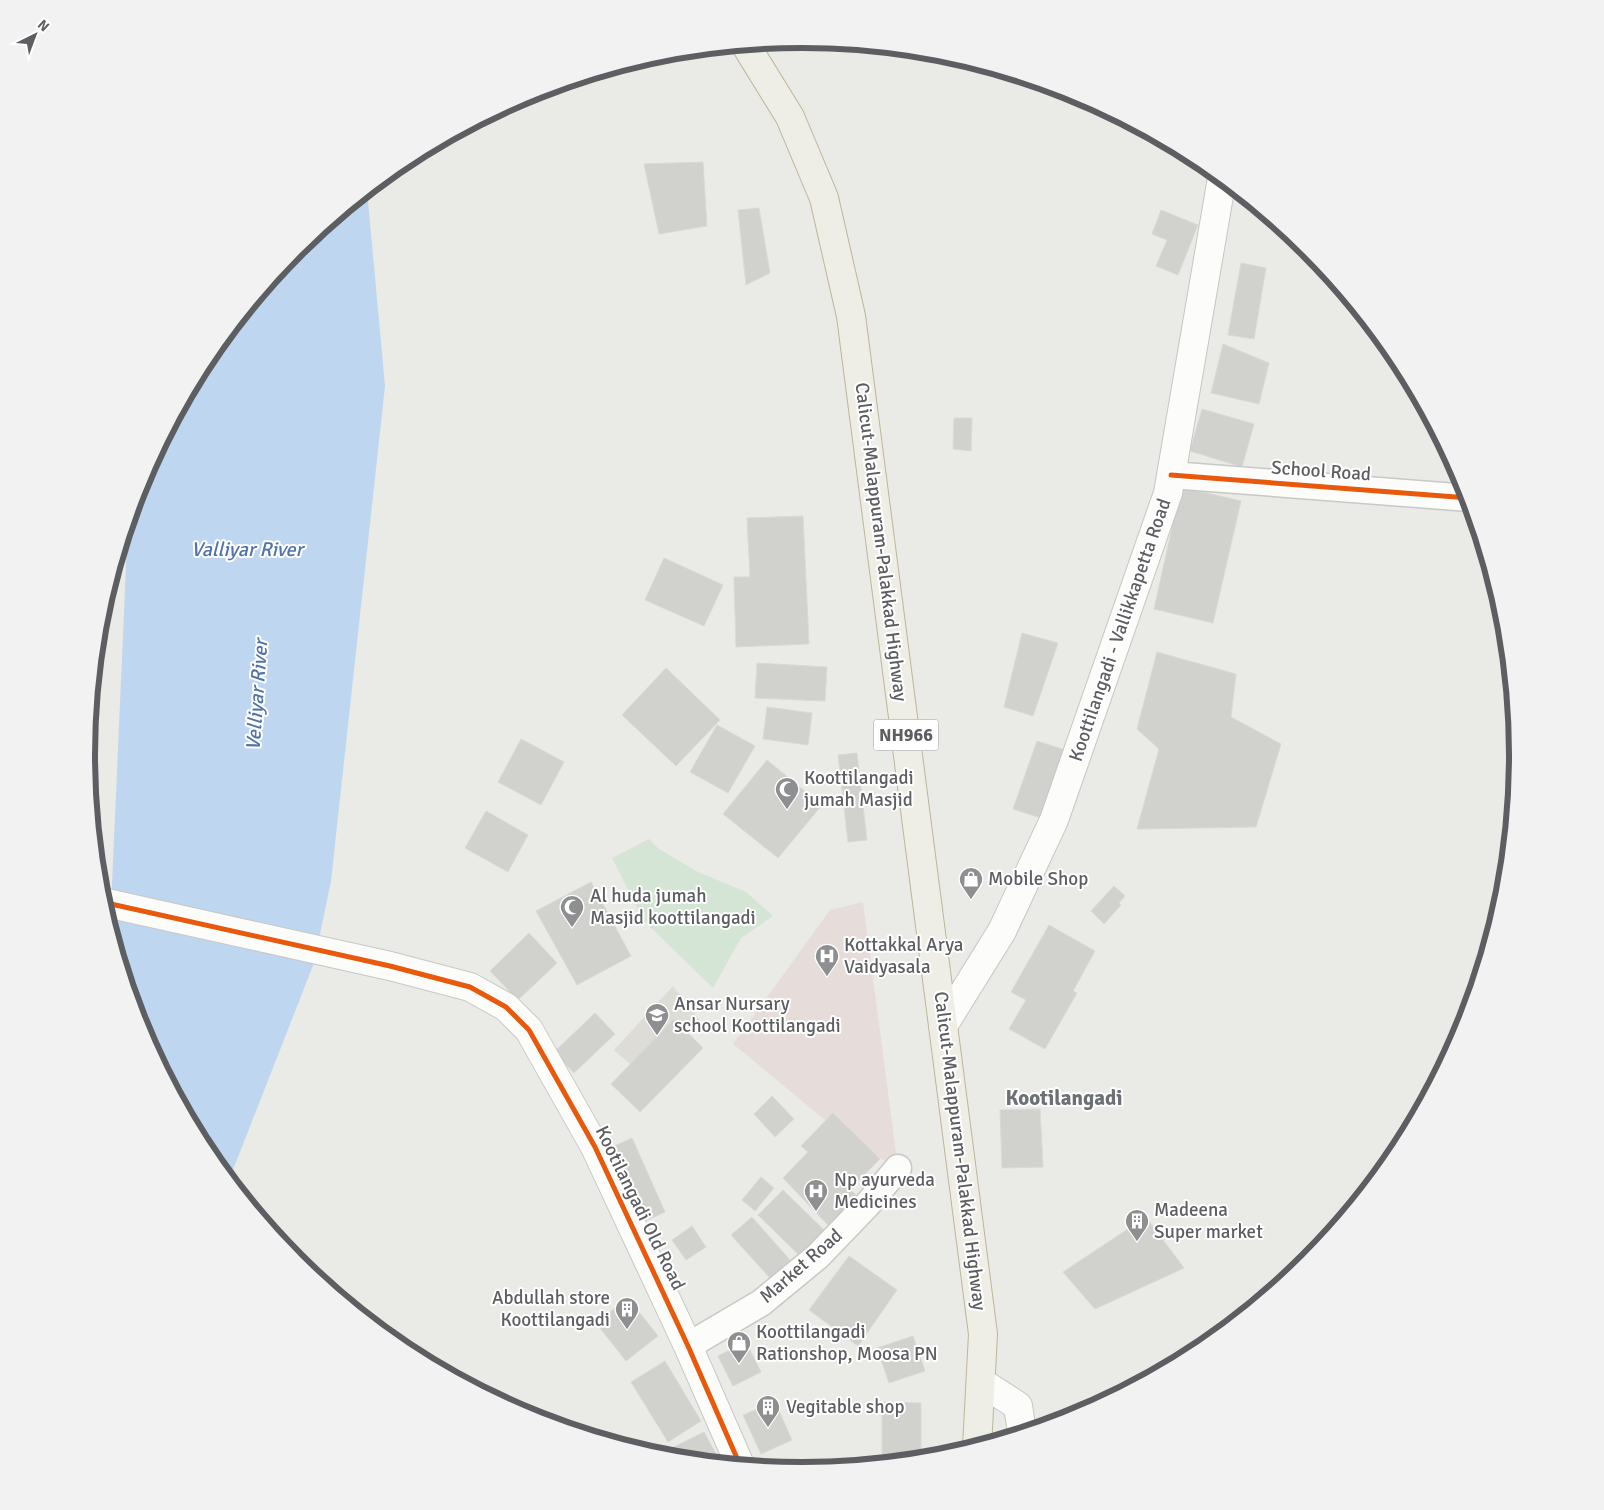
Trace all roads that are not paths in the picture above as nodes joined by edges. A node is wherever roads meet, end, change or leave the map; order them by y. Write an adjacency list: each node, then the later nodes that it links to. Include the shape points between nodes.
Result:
1 (749, 50): 6 (highway, Calicut-Malappuram-Palakkad Highway / NH966, via 790,117 824,198 851,316)
2 (1221, 185): 3 (main road, Koottilangadi - Vallikkapetta Road)
3 (1172, 475): 4 (street, School Road); 6 (main road, Koottilangadi - Vallikkapetta Road, via 1054,820 1002,931)
4 (1461, 497)
5 (111, 904): 8 (main road, Kootilangadi Old Road, via 470,986 506,1007 529,1030 595,1148)
6 (944, 1026): 9 (highway, Calicut-Malappuram-Palakkad Highway / NH966, via 983,1334)
7 (898, 1168): 8 (street, Market Road, via 818,1256 761,1303)
8 (688, 1346): 12 (main road, Kootilangadi Old Road)
9 (980, 1382): 10 (main road, via 1018,1406); 11 (highway, Calicut-Malappuram-Palakkad Highway / NH966)
10 (1021, 1427)
11 (977, 1440)
12 (737, 1459)

